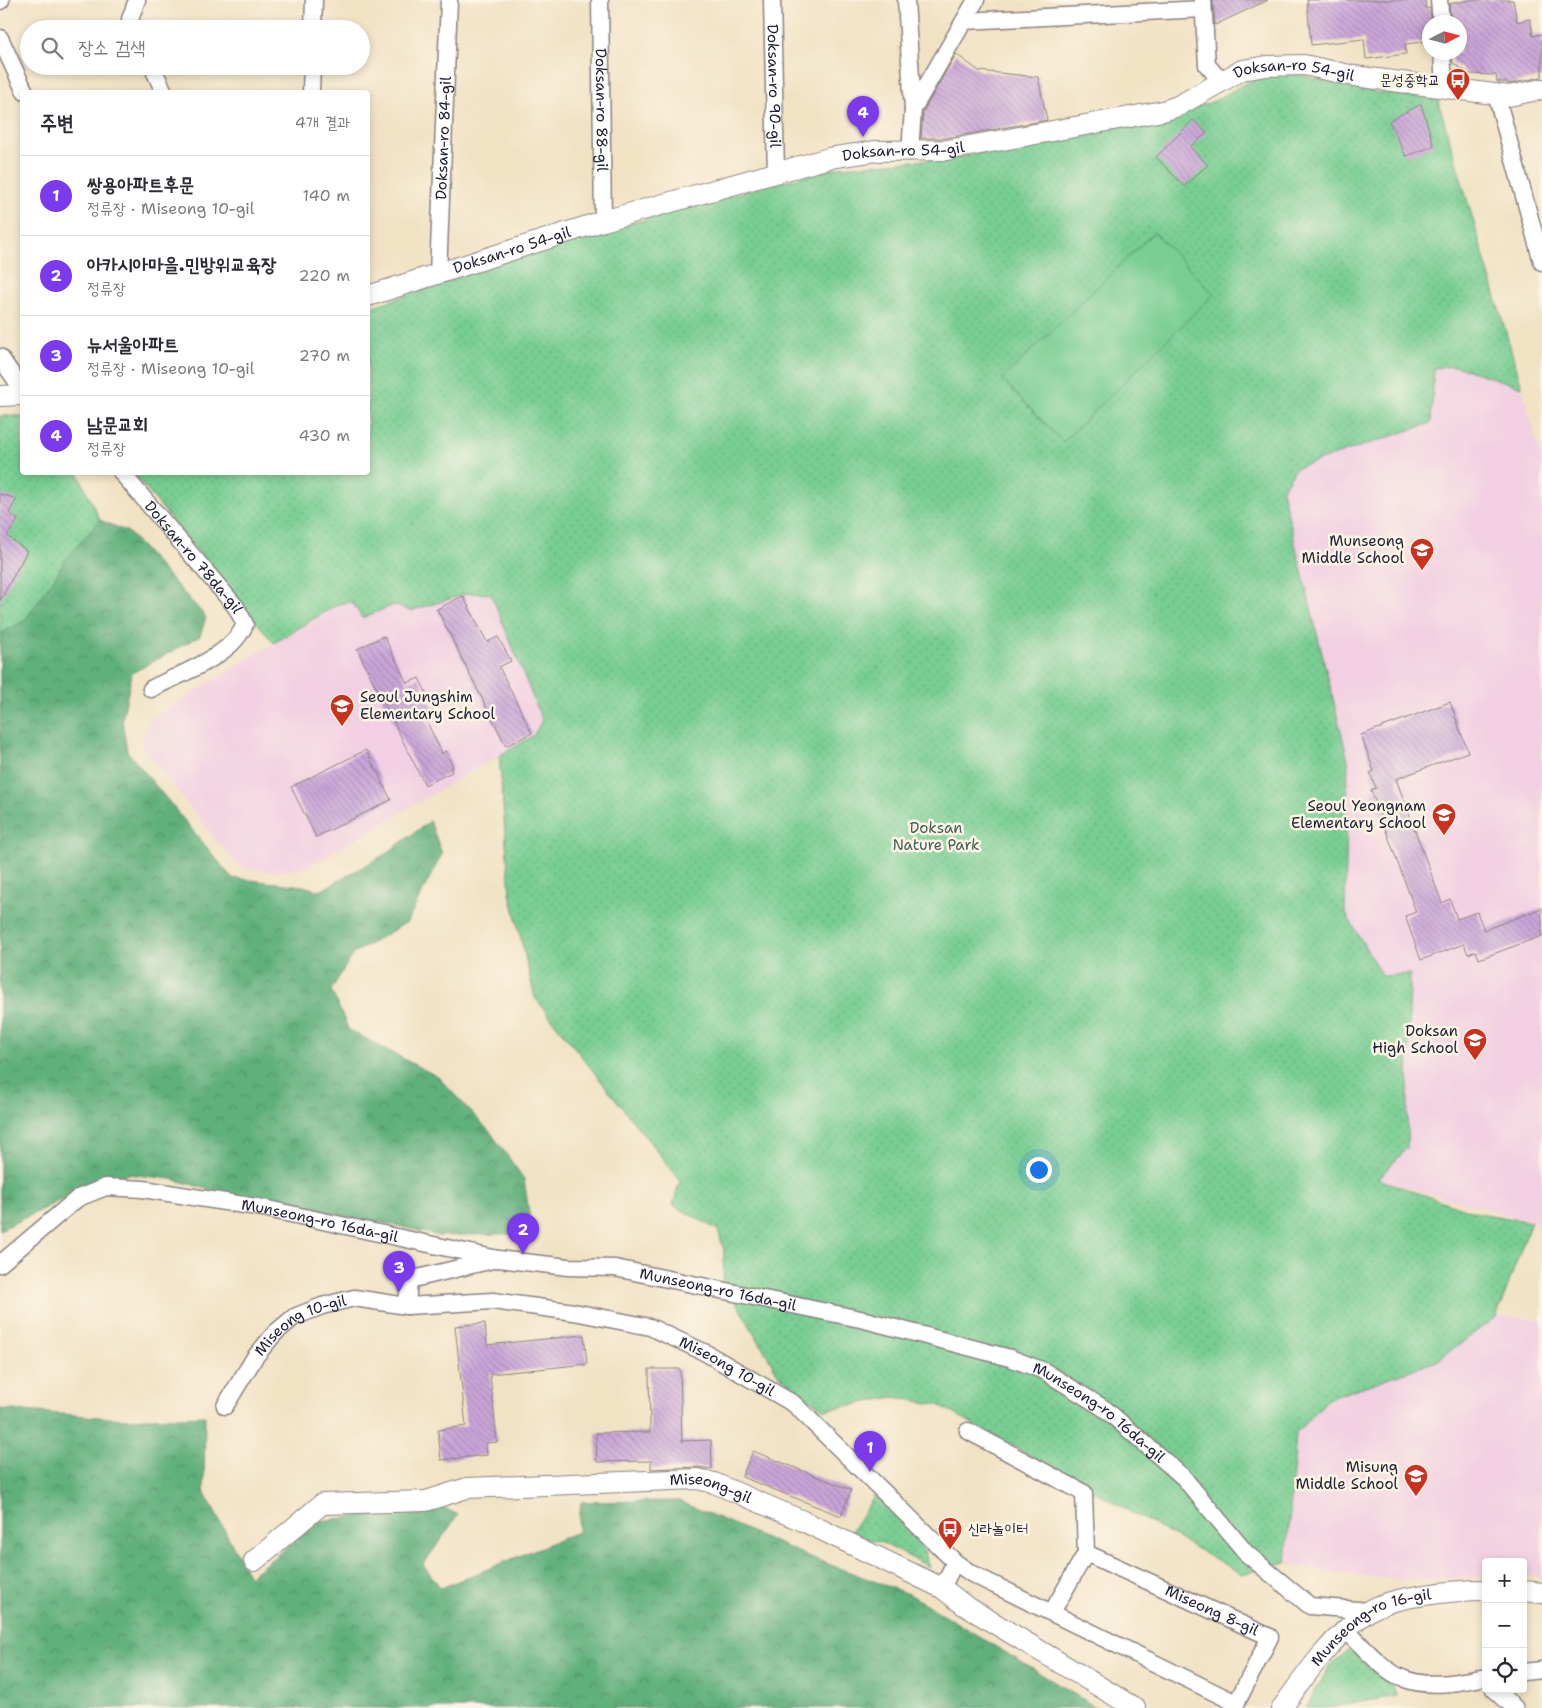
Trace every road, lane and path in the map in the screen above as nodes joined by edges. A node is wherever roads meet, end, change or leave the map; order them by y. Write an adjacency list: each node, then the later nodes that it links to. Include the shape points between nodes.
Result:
1 (137, 0): 11 (street)
2 (314, 0): 12 (street)
3 (449, 0): 30 (street, Doksan-ro 84-gil)
4 (600, 0): 28 (street, Doksan-ro 88-gil)
5 (772, 0): 27 (street, Doksan-ro 90-gil)
6 (906, 0): 25 (street)
7 (976, 0): 13 (street)
8 (1440, 0): 10 (street)
9 (1203, 5): 13 (street); 18 (street, via 1207,65)
10 (1440, 15)
11 (130, 20)
12 (313, 20)
13 (964, 21): 25 (street)
14 (0, 38): 21 (street)
15 (1442, 60): 19 (street)
16 (156, 75): 22 (street)
17 (312, 75): 23 (street)
18 (1221, 81): 19 (street, Doksan-ro 54-gil, via 1242,70 1304,65 1354,76); 26 (street, Doksan-ro 54-gil, via 1164,111 999,142)
19 (1444, 88): 24 (street, Doksan-ro 54-gil)
20 (1542, 89): 24 (street, Doksan-ro 54-gil, via 1509,96)
21 (25, 90)
22 (163, 90)
23 (311, 90)
24 (1496, 94): 29 (street)
25 (913, 109): 26 (street)
26 (910, 152): 27 (street, Doksan-ro 54-gil, via 848,154)
27 (776, 173): 28 (street, Doksan-ro 54-gil)
28 (603, 221): 30 (street, Doksan-ro 54-gil)
29 (1542, 262)
30 (438, 274): 31 (street, Doksan-ro 54-gil)
31 (370, 295)
32 (0, 357): 33 (street)
33 (20, 386)
34 (20, 395): 35 (street)
35 (0, 396)
36 (123, 475): 37 (street, Doksan-ro 78da-gil, via 236,607 245,624 240,636 226,650)
37 (151, 688)
38 (498, 1259): 39 (street, Munseong-ro 16da-gil, via 263,1208 143,1189 106,1187 78,1198); 40 (street, via 409,1280); 50 (street, Munseong-ro 16da-gil, via 568,1267 615,1268 865,1320 1010,1358 1044,1372 1105,1409 1176,1471 1247,1554 1310,1606)
39 (0, 1264)
40 (407, 1306): 41 (street, Miseong 10-gil, via 354,1298 322,1306 294,1318 275,1333 255,1357); 45 (street, Miseong 10-gil, via 493,1301 574,1312 650,1328 704,1352 794,1404)
41 (224, 1406)
42 (968, 1431): 43 (street, via 1084,1493)
43 (1086, 1553): 51 (street); 57 (street, Miseong 8-gil, via 1270,1637)
44 (254, 1561): 46 (street, Miseong-gil, via 322,1504 426,1501 467,1488 698,1479 803,1521)
45 (955, 1562): 46 (street); 51 (street, Miseong 8-gil, via 972,1574)
46 (942, 1588): 58 (street, Miseong-gil, via 964,1606)
47 (1482, 1590): 50 (street, Munseong-ro 16-gil, via 1389,1602)
48 (1527, 1591): 49 (street)
49 (1542, 1593)
50 (1369, 1610): 52 (street, Munseong-ro 16-gil)
51 (1052, 1612): 57 (street, Miseong 8-gil)
52 (1346, 1631): 55 (street, via 1401,1678 1419,1683); 59 (street, Munseong-ro 16-gil, via 1324,1652)
53 (1542, 1670): 54 (street)
54 (1527, 1672)
55 (1482, 1678)
56 (1498, 1693): 60 (street)
57 (1235, 1706)
58 (1135, 1708)
59 (1282, 1708)
60 (1515, 1708)

